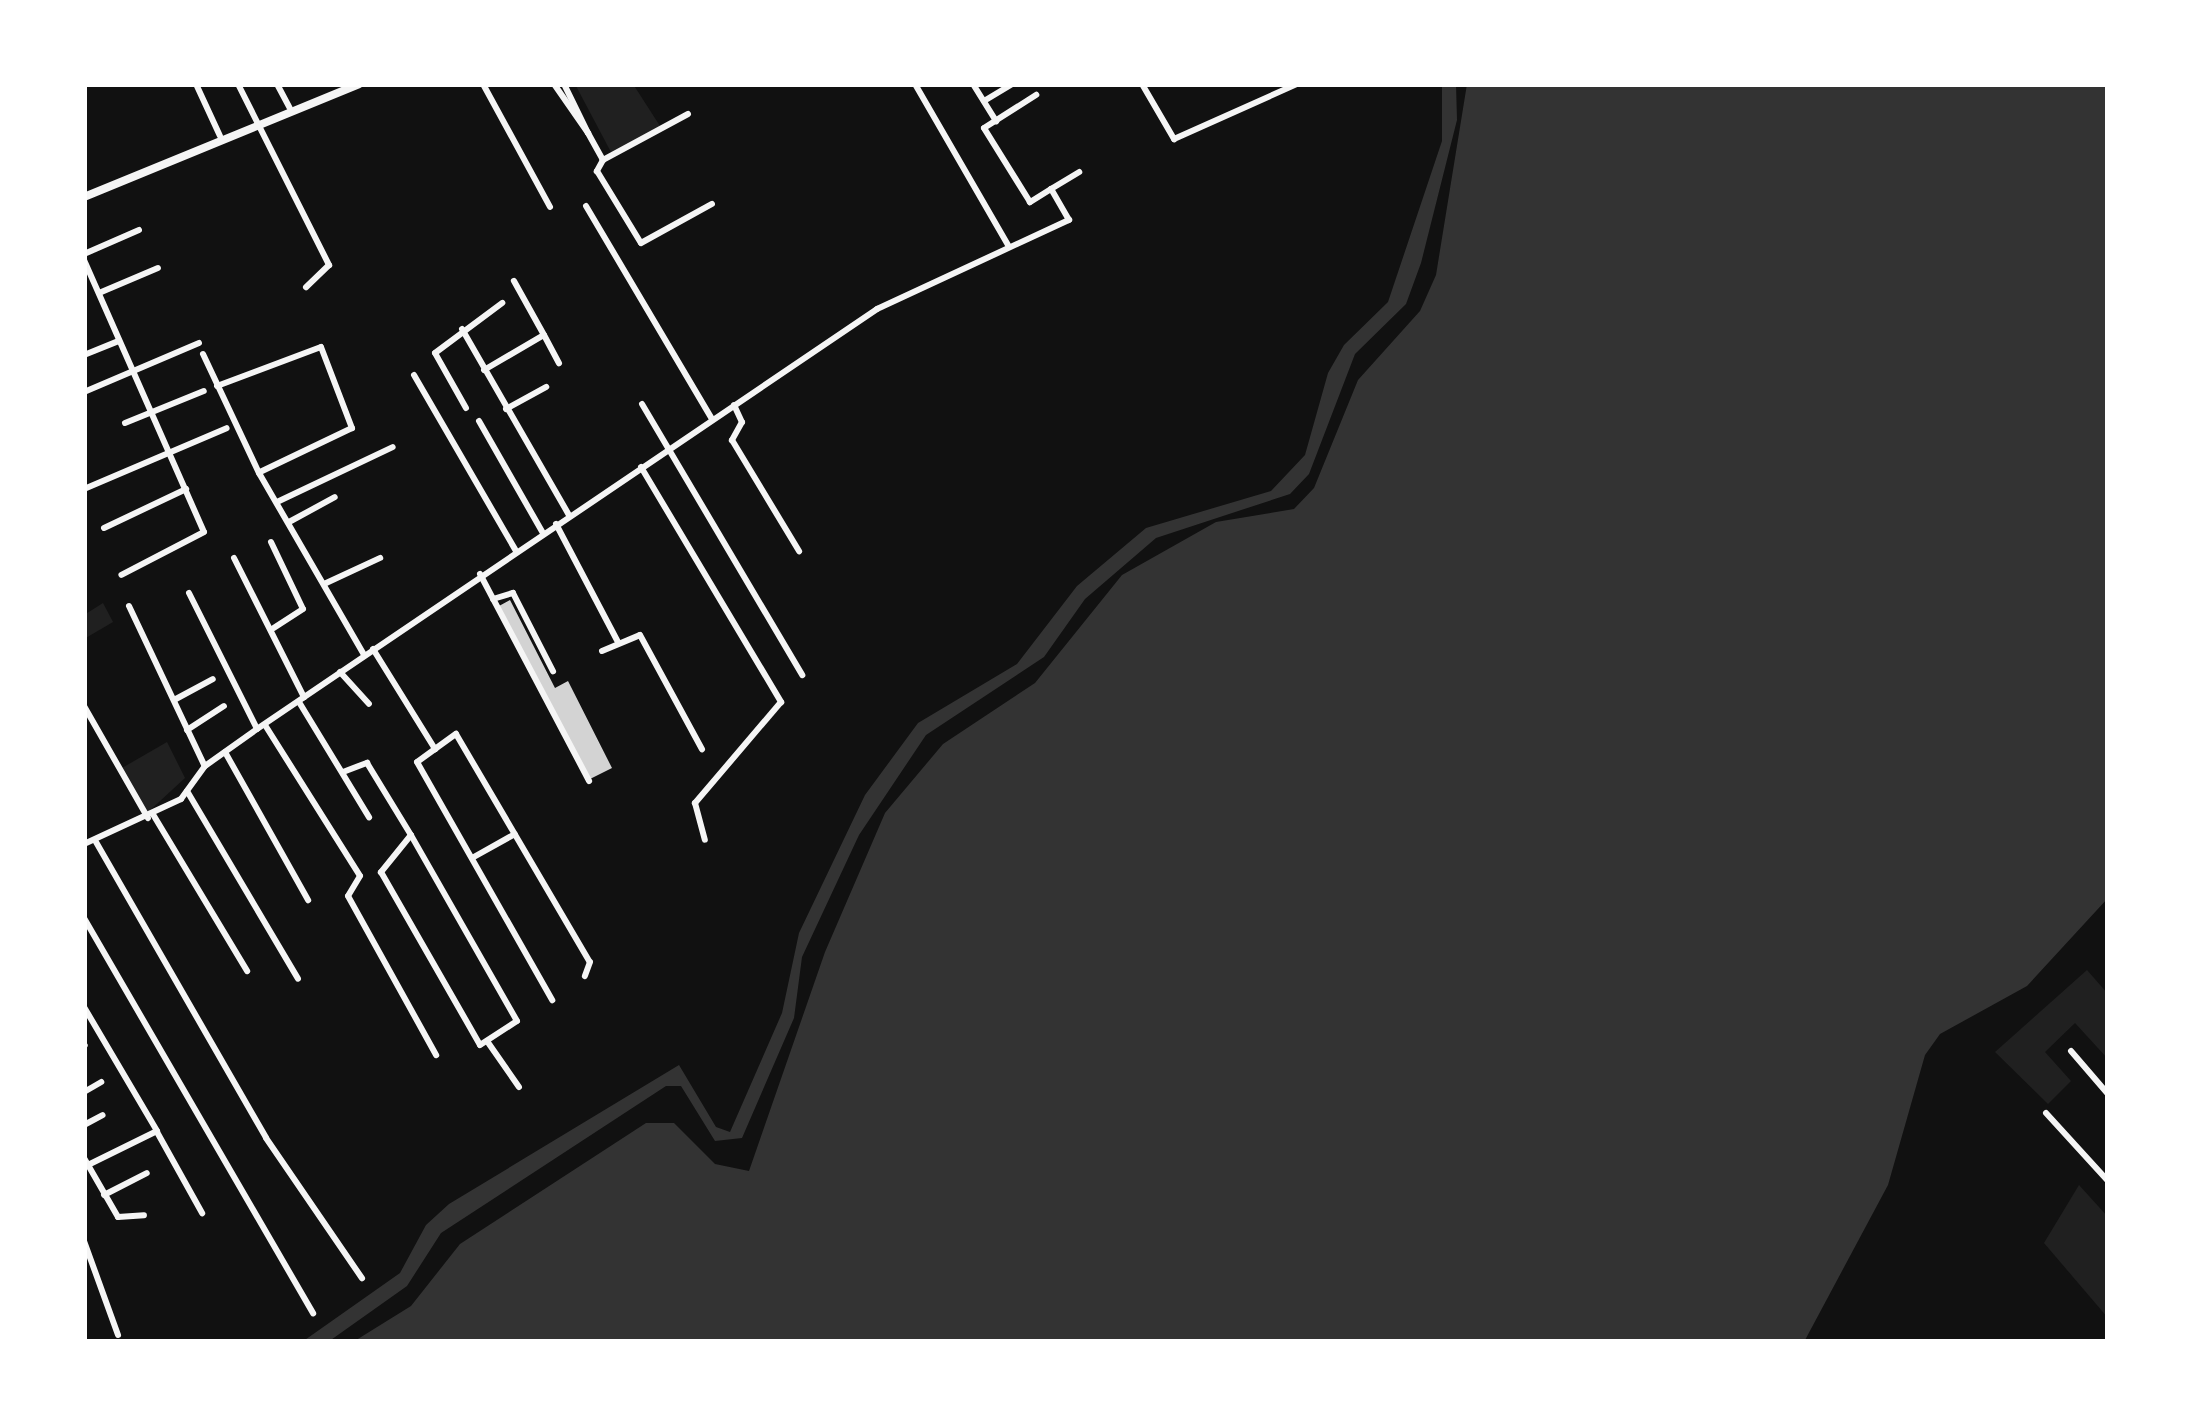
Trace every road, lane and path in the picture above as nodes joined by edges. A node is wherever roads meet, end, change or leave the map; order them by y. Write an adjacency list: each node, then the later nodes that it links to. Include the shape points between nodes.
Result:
1 (196, 84): 21 (street)
2 (238, 84): 18 (street)
3 (277, 84): 16 (street)
4 (359, 84): 13 (street)
5 (483, 84): 27 (street)
6 (554, 84): 20 (street)
7 (564, 84): 20 (street)
8 (915, 84): 30 (street)
9 (973, 84): 15 (street)
10 (1012, 84): 15 (street)
11 (1142, 84): 12 (street, via 1174,139)
12 (1297, 84)
13 (341, 87): 16 (street)
14 (1036, 95): 19 (street)
15 (984, 101): 19 (street)
16 (290, 108): 18 (street)
17 (688, 115): 22 (street)
18 (261, 118): 21 (street); 34 (street, via 329,265)
19 (996, 121): 24 (street, via 984,128 1030,202)
20 (588, 133): 22 (street)
21 (220, 136): 25 (street)
22 (603, 160): 26 (street, via 597,171 641,243)
23 (1078, 172): 24 (street)
24 (1051, 189): 30 (street, via 1069,220)
25 (84, 197)
26 (712, 204)
27 (550, 206)
28 (586, 206): 56 (street)
29 (139, 230): 31 (street)
30 (1008, 245): 52 (street, via 877,309)
31 (84, 257): 35 (street)
32 (158, 268): 35 (street)
33 (514, 281): 38 (street)
34 (306, 287)
35 (99, 293): 39 (street)
36 (502, 303): 37 (street)
37 (462, 329): 45 (street); 53 (street, via 435,353)
38 (544, 335): 43 (street); 45 (street)
39 (118, 341): 42 (street); 44 (street)
40 (199, 343): 44 (street)
41 (203, 354): 47 (street)
42 (84, 356)
43 (559, 363)
44 (134, 370): 50 (street); 55 (street)
45 (484, 370): 54 (street)
46 (414, 375): 75 (street)
47 (217, 386): 64 (street); 64 (street, via 321,347 352,428)
48 (546, 387): 54 (street)
49 (204, 391): 55 (street)
50 (84, 392)
51 (642, 404): 61 (street)
52 (734, 405): 56 (street); 76 (street, via 742,418 732,440)
53 (466, 408)
54 (506, 410): 69 (street)
55 (152, 412): 58 (street); 62 (street)
56 (712, 419): 61 (street)
57 (479, 421): 73 (street)
58 (125, 424)
59 (227, 428): 62 (street)
60 (393, 447): 68 (street)
61 (669, 448): 63 (street); 92 (street)
62 (170, 453): 65 (street); 66 (street)
63 (641, 467): 69 (street); 112 (street, via 782,702 695,803)
64 (259, 473): 68 (street)
65 (84, 489)
66 (186, 489): 72 (street); 80 (street, via 204,532)
67 (335, 497): 70 (street)
68 (277, 502): 70 (street)
69 (569, 515): 71 (street)
70 (289, 522): 81 (street)
71 (556, 524): 73 (street); 86 (street)
72 (104, 528)
73 (543, 533): 75 (street)
74 (271, 542): 85 (street, via 303,610)
75 (516, 551): 79 (street)
76 (799, 551)
77 (380, 557): 81 (street)
78 (234, 558): 85 (street)
79 (480, 574): 83 (street); 87 (street)
80 (121, 575)
81 (323, 585): 89 (street)
82 (189, 593): 99 (street)
83 (493, 599): 90 (street, via 513,593); 106 (street)
84 (129, 605): 95 (street)
85 (272, 628): 94 (street)
86 (618, 643): 88 (street); 102 (street, via 640,635)
87 (373, 649): 89 (street); 101 (street)
88 (602, 651)
89 (364, 656): 91 (street)
90 (553, 670)
91 (340, 672): 94 (street); 96 (street)
92 (802, 675)
93 (213, 679): 95 (street)
94 (301, 699): 99 (street); 105 (street)
95 (174, 700): 100 (street)
96 (369, 704)
97 (84, 706): 109 (street)
98 (224, 706): 100 (street)
99 (261, 727): 103 (street); 125 (street, via 360,876 348,896)
100 (187, 730): 104 (street)
101 (435, 749): 110 (street, via 456,734); 115 (street, via 417,762)
102 (702, 749)
103 (225, 752): 104 (street); 116 (street)
104 (205, 766): 107 (street)
105 (343, 772): 108 (street); 111 (street, via 367,763)
106 (589, 781)
107 (187, 791): 109 (street); 120 (street)
108 (369, 817)
109 (151, 818): 113 (street); 118 (street)
110 (515, 834): 115 (street); 119 (street, via 590,962)
111 (411, 835): 123 (street, via 517,1021); 123 (street, via 380,869 474,1041)
112 (705, 840)
113 (96, 842): 114 (street); 141 (street, via 266,1138)
114 (84, 844)
115 (472, 858): 121 (street)
116 (308, 900)
117 (84, 918): 142 (street)
118 (247, 971)
119 (585, 976)
120 (298, 979)
121 (552, 1000)
122 (84, 1007): 133 (street)
123 (487, 1041): 127 (street)
124 (2071, 1051): 129 (street)
125 (436, 1055)
126 (100, 1082): 128 (street)
127 (519, 1087)
128 (84, 1091)
129 (2108, 1094)
130 (2046, 1113): 136 (street)
131 (103, 1115): 132 (street)
132 (84, 1125)
133 (157, 1131): 134 (street); 138 (street)
134 (86, 1162): 137 (street)
135 (147, 1173): 137 (street)
136 (2108, 1181)
137 (104, 1195): 139 (street, via 118,1217)
138 (202, 1213)
139 (144, 1215)
140 (84, 1241): 143 (street)
141 (362, 1278)
142 (313, 1313)
143 (118, 1335)

